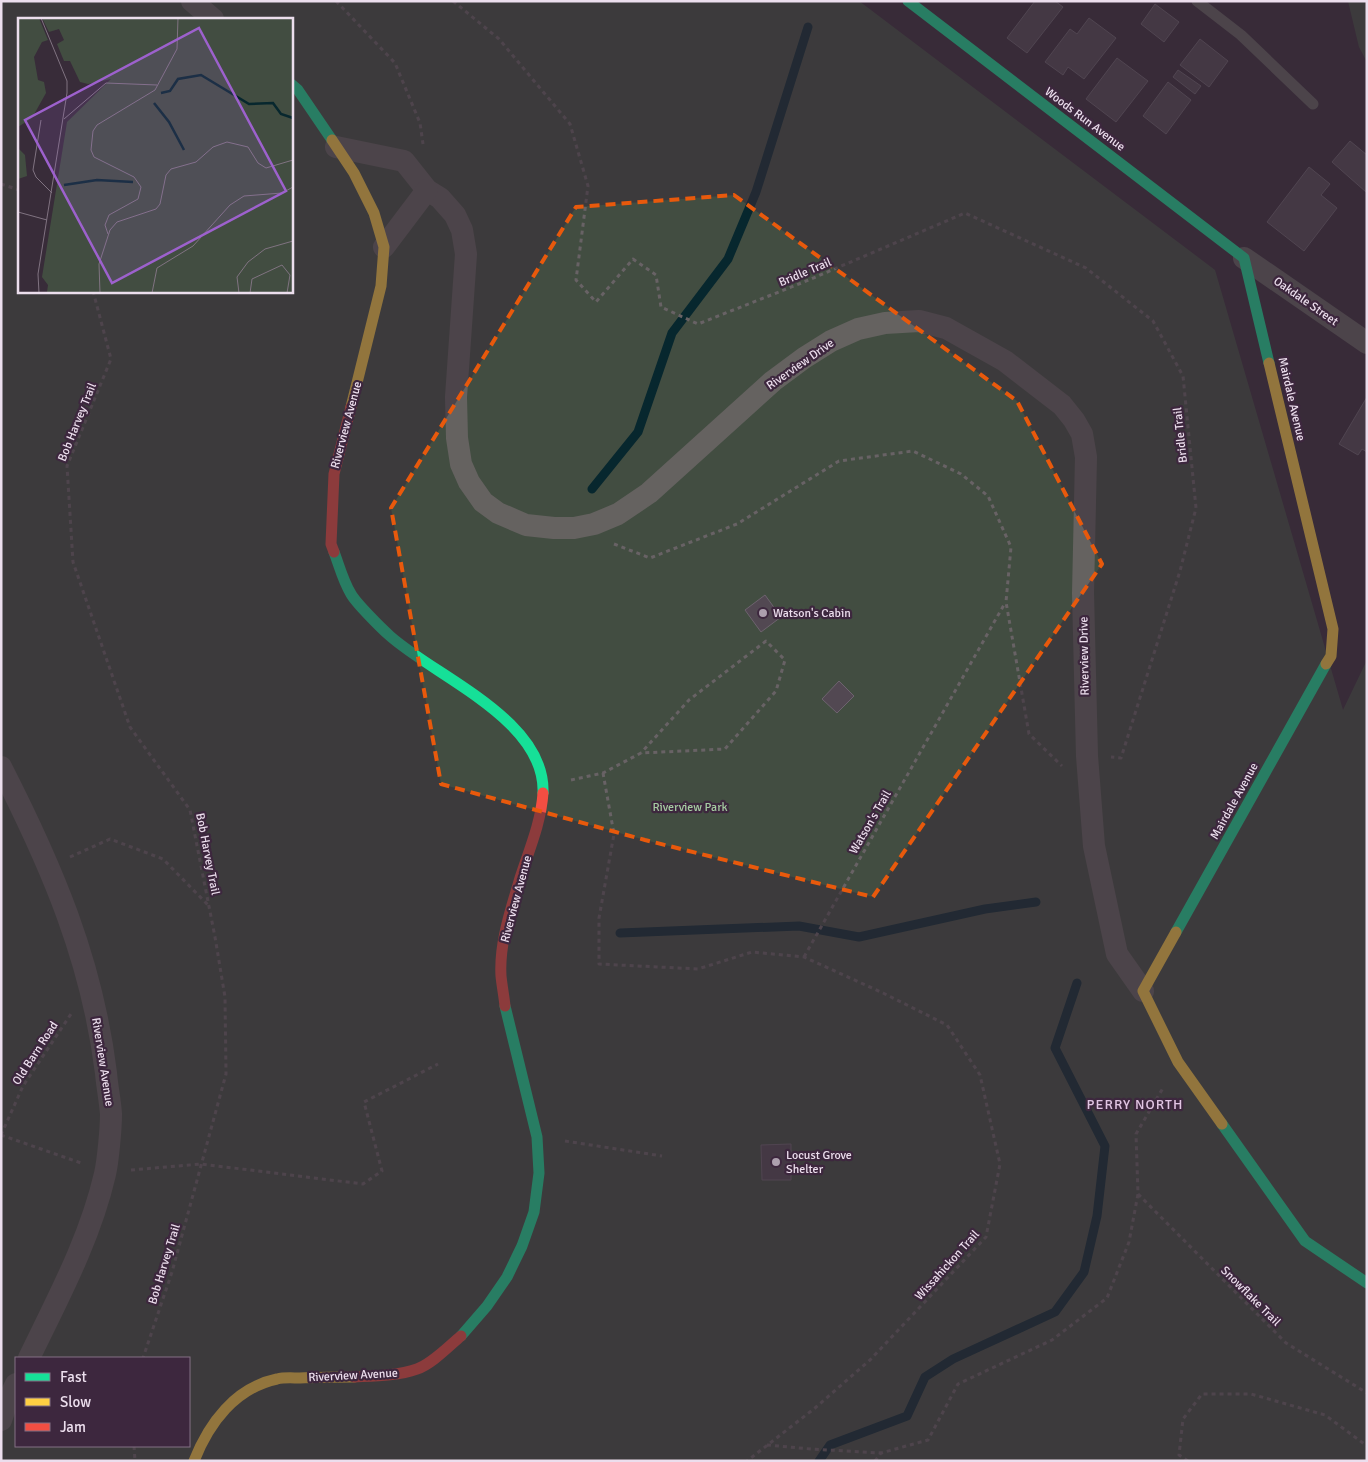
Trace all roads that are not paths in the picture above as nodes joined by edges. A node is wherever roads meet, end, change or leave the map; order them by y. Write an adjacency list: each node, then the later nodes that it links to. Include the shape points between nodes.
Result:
1 (192, 1): 4 (street)
2 (908, 1): 10 (street, Woods Run Avenue)
3 (1197, 1): 6 (lane, via 1241,35)
4 (211, 18)
5 (292, 85): 7 (street, Riverview Avenue)
6 (1313, 104)
7 (336, 147): 8 (street, via 404,161); 9 (street, Riverview Avenue, via 354,173 374,213)
8 (427, 190): 9 (street); 13 (street, Riverview Drive, via 440,198 455,215 465,246 456,414 462,464 469,482 483,502 498,513 526,525 574,528 618,514 649,493 773,381 831,341 885,322 918,321 946,328 1005,361 1062,404 1082,434 1086,456 1083,593 1087,756 1094,846 1117,954)
9 (384, 247): 18 (street, Riverview Avenue, via 374,324 334,474 331,544 351,595 390,636 494,709 518,731 541,771 542,804 503,944 501,974 505,1006 537,1137 539,1173 534,1212 507,1277 464,1333 441,1353 418,1369 395,1374 279,1378 257,1385 234,1400 218,1416)
10 (1244, 258): 11 (street, Oakdale Street); 13 (street, Mairdale Avenue, via 1333,629 1332,656)
11 (1367, 343)
12 (1, 768): 15 (street, Riverview Avenue, via 34,832 64,903 90,985 103,1047 111,1115 106,1172 90,1227)
13 (1143, 990): 14 (street, via 1178,1062 1305,1241)
14 (1367, 1283)
15 (29, 1357)
16 (15, 1386): 17 (street)
17 (1, 1420)
18 (194, 1461)

